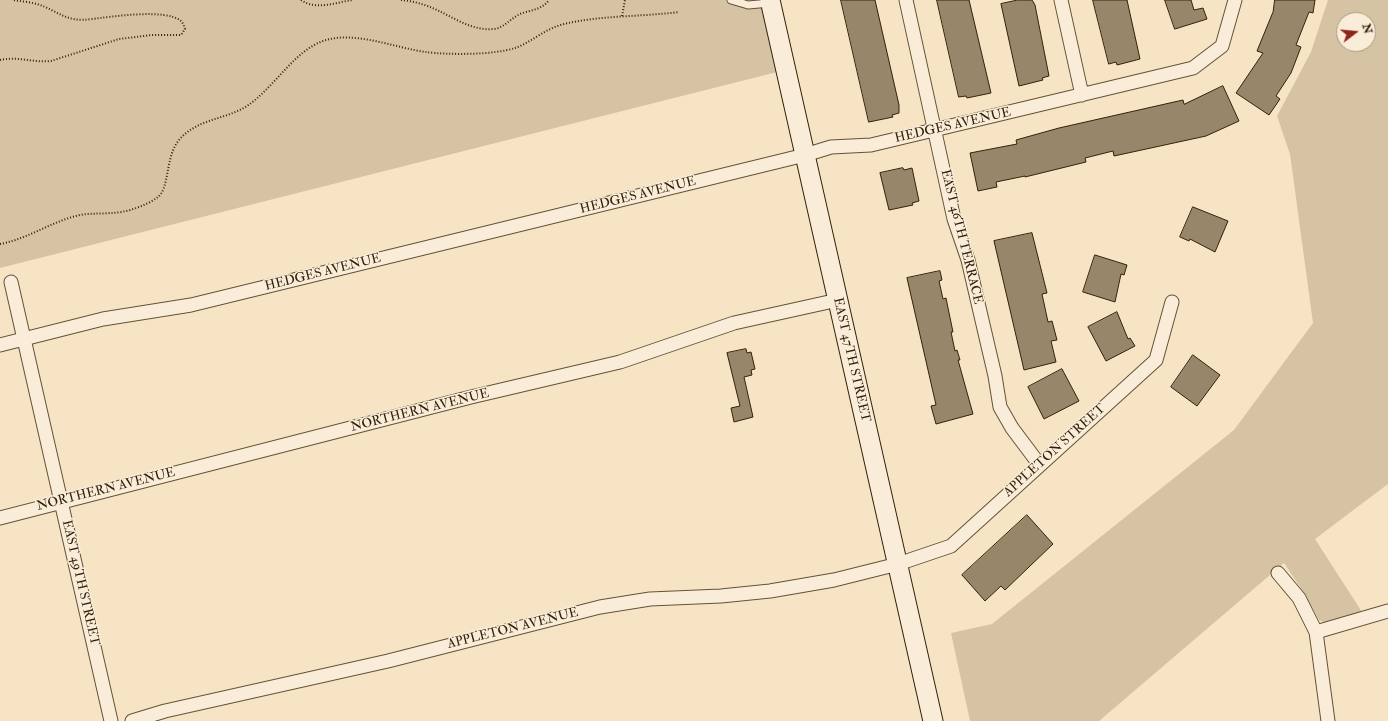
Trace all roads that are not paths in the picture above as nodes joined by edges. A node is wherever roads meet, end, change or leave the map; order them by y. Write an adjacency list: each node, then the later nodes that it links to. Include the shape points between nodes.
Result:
1 (732, 0): 5 (lane, via 748,5)
2 (906, 0): 7 (street, EAST 46TH TERRACE)
3 (1061, 0): 6 (street)
4 (1235, 0): 6 (street, HEDGES AVENUE, via 1222,46 1193,68)
5 (770, 1): 8 (main road, EAST 47TH STREET)
6 (1082, 95): 7 (street, HEDGES AVENUE)
7 (935, 130): 8 (street, HEDGES AVENUE, via 872,145 831,147); 14 (street, EAST 46TH TERRACE, via 954,219 973,283 1000,407)
8 (805, 155): 10 (main road, EAST 47TH STREET); 12 (street, HEDGES AVENUE, via 192,305 103,319)
9 (11, 282): 12 (street, EAST 49TH STREET)
10 (838, 300): 15 (street, NORTHERN AVENUE, via 734,323 620,362); 17 (main road, EAST 47TH STREET)
11 (1172, 302): 14 (street, APPLETON STREET, via 1156,360)
12 (24, 339): 13 (street, HEDGES AVENUE); 15 (street, EAST 49TH STREET)
13 (0, 345)
14 (1039, 464): 17 (street, APPLETON STREET, via 951,546)
15 (61, 501): 16 (street, NORTHERN AVENUE); 22 (street, EAST 49TH STREET)
16 (0, 518)
17 (898, 564): 23 (street, APPLETON AVENUE, via 834,580 770,591 650,599 600,606 388,661 165,711); 24 (main road, EAST 47TH STREET)
18 (1278, 573): 20 (street, via 1299,598)
19 (1388, 611): 20 (street)
20 (1316, 632): 21 (street)
21 (1327, 720)
22 (111, 721)
23 (132, 721)
24 (933, 721)

